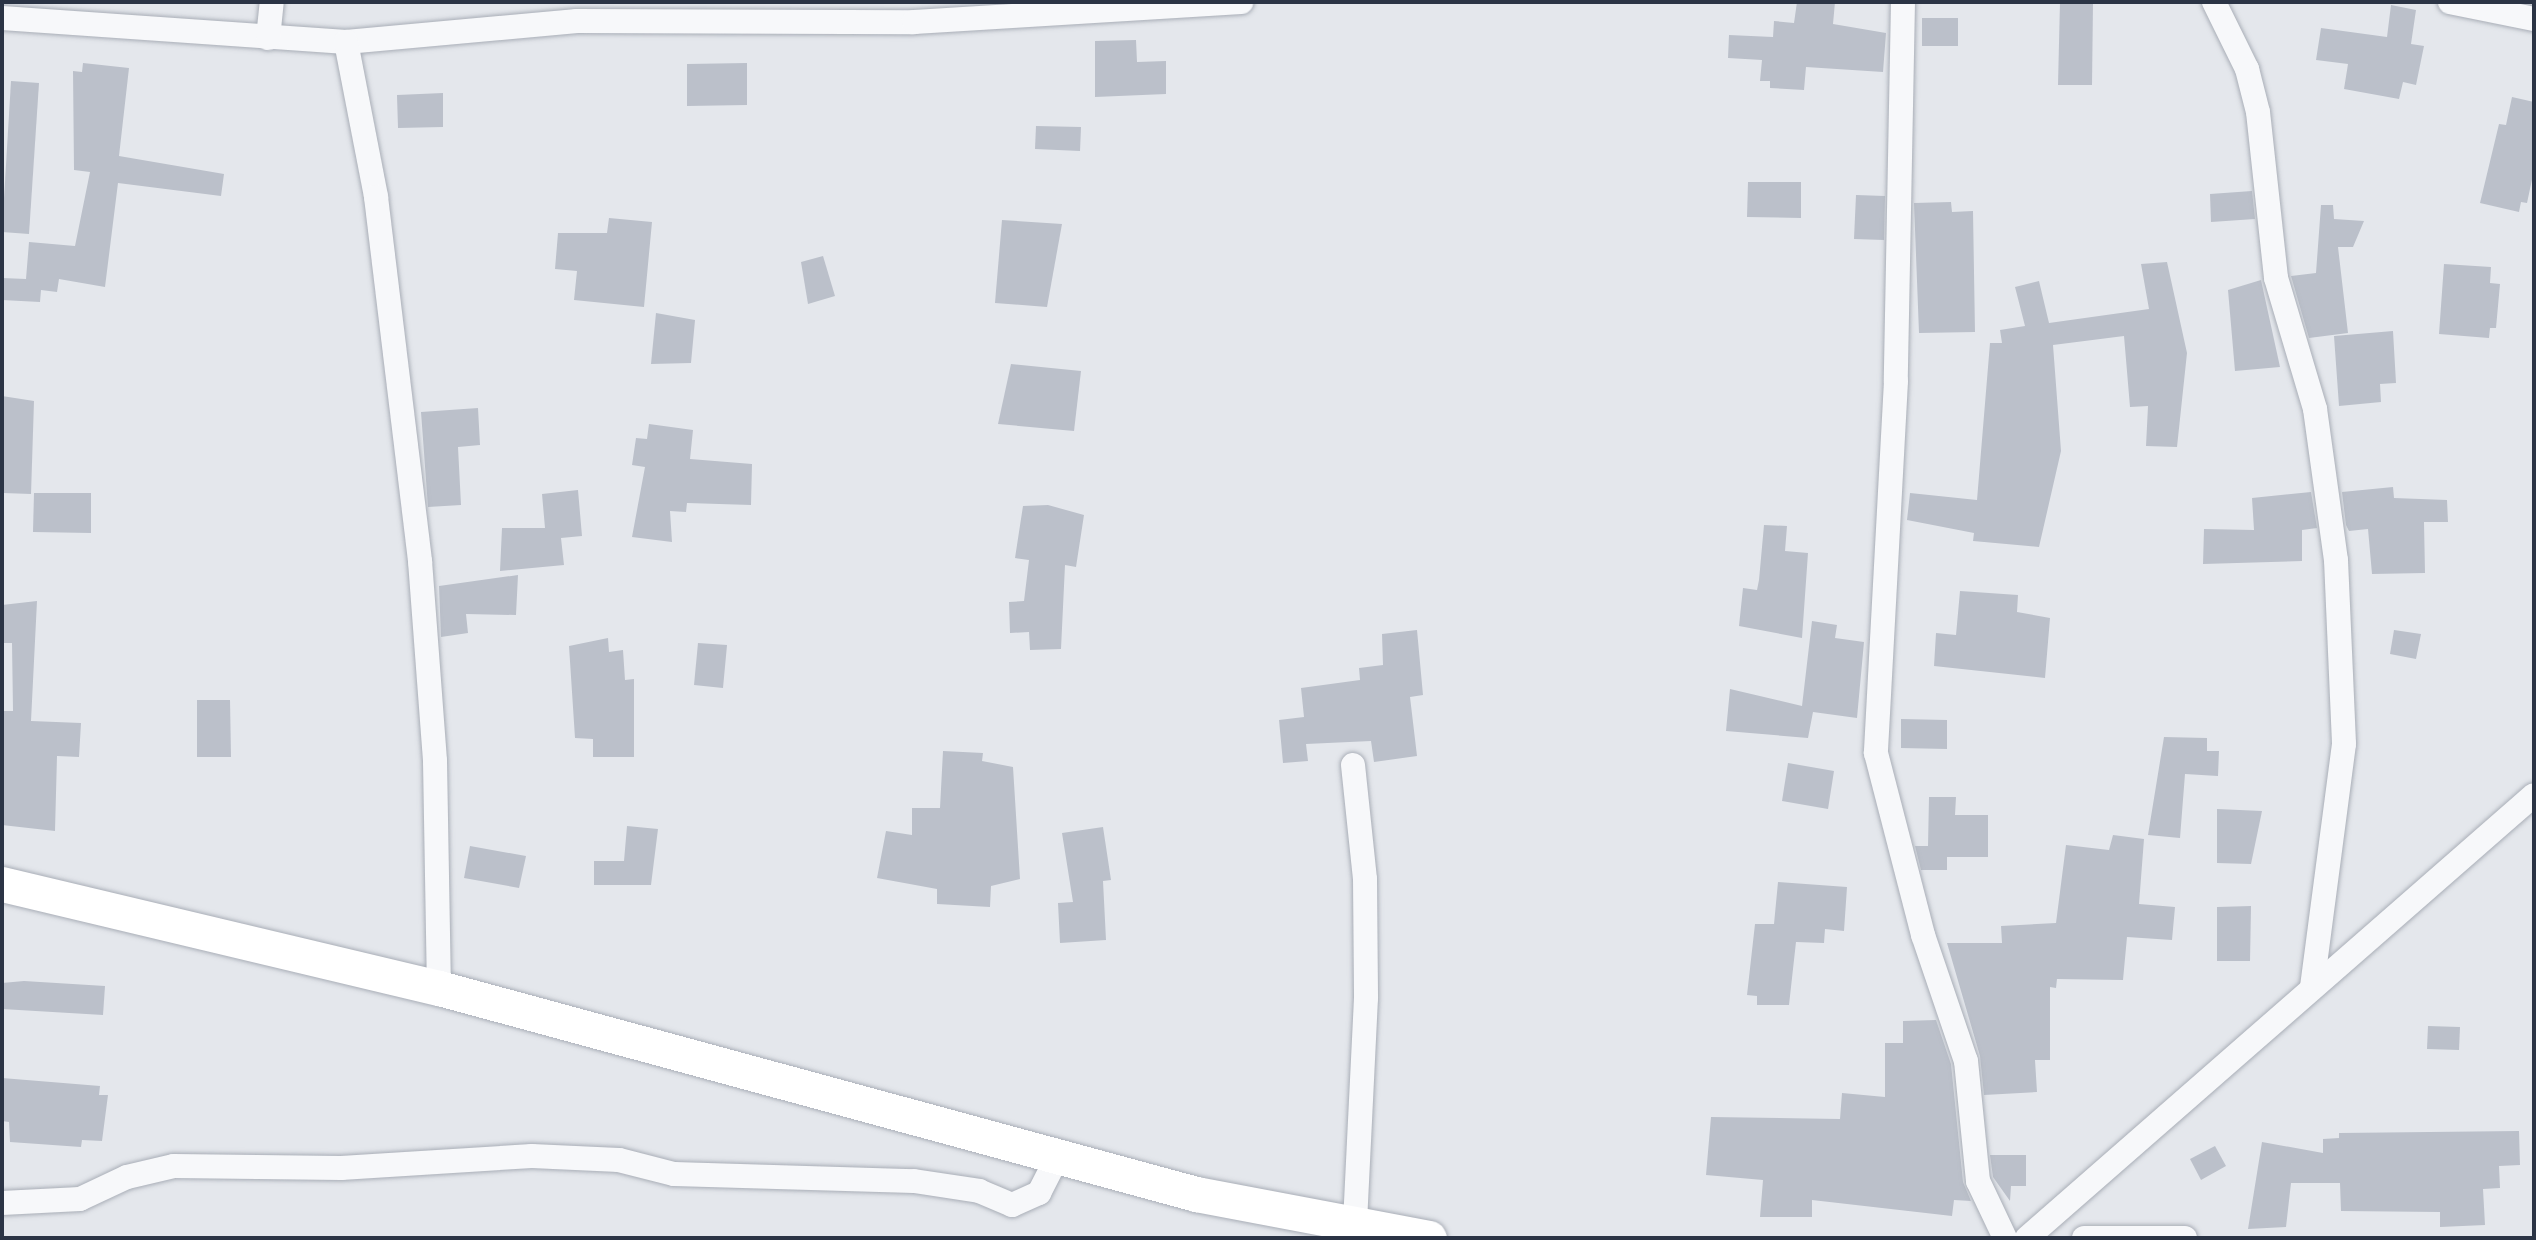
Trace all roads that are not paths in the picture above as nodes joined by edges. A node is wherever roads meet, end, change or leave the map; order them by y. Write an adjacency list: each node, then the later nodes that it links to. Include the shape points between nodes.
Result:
1 (272, 2): 9 (street)
2 (1241, 2): 6 (street)
3 (1903, 2): 20 (street, via 1896,381 1876,753 1923,935 1966,1060 1978,1181)
4 (2214, 2): 14 (street, via 2246,69 2258,112 2276,278 2315,409 2336,560 2344,744)
5 (2450, 2): 8 (street)
6 (915, 12): 10 (street, via 577,21)
7 (2, 19): 9 (street)
8 (2534, 19)
9 (268, 37): 10 (street)
10 (346, 42): 15 (street, via 376,197 420,561 436,788)
11 (1353, 765): 18 (street, via 1365,879 1366,998)
12 (2534, 795): 14 (street)
13 (2, 884): 15 (main road)
14 (2312, 986): 21 (street)
15 (439, 988): 16 (main road)
16 (1057, 1158): 17 (street, via 1039,1193 1012,1205 979,1191 914,1181 674,1174 619,1160 532,1156 341,1168 174,1166 127,1177 80,1199); 18 (main road, via 1196,1194)
17 (2, 1203)
18 (1355, 1221): 19 (main road)
19 (1429, 1238)
20 (2005, 1238)
21 (2027, 1238)
22 (2084, 1238): 23 (street)
23 (2185, 1238)

